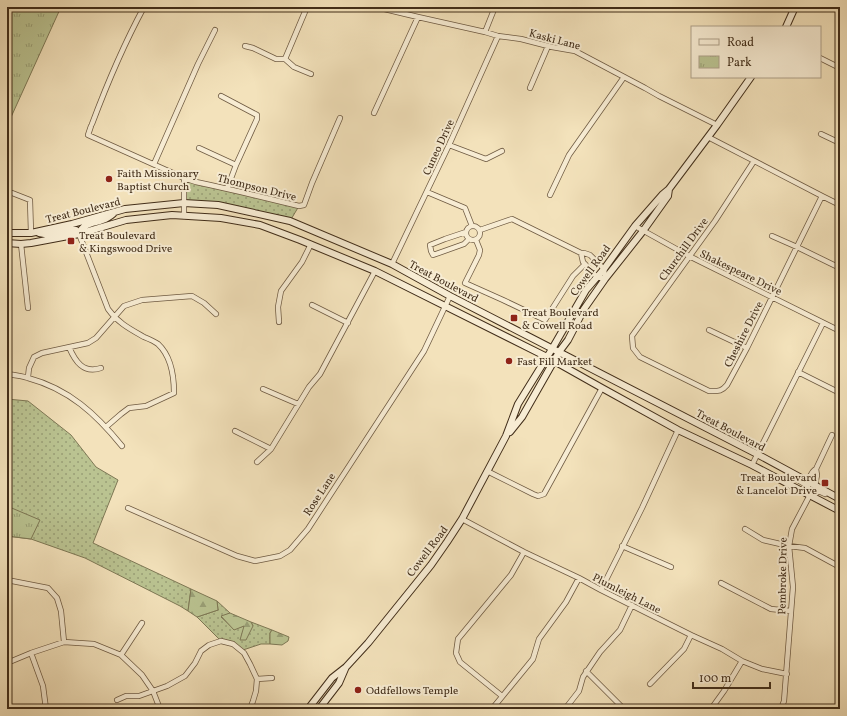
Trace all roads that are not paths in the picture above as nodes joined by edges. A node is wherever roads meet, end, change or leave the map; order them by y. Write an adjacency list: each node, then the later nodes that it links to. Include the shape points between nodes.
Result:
1 (144, 7): 31 (street, Thompson Drive, via 88,135)
2 (307, 7): 14 (street)
3 (376, 7): 6 (street, Kaski Lane)
4 (495, 7): 9 (street)
5 (795, 7): 7 (main road)
6 (418, 17): 9 (street, Kaski Lane); 21 (street)
7 (786, 26)
8 (215, 30): 31 (street)
9 (485, 32): 10 (street, Kaski Lane)
10 (498, 36): 12 (street, Kaski Lane); 27 (street, Cuneo Drive)
11 (245, 46): 14 (street, via 276,59)
12 (548, 46): 17 (street, Kaski Lane, via 574,51); 19 (street)
13 (821, 58): 15 (street)
14 (285, 59): 16 (street, via 294,67)
15 (840, 68)
16 (311, 74)
17 (624, 77): 23 (street, Kaski Lane); 38 (street, via 569,155)
18 (750, 78): 23 (main road, Cowell Road)
19 (530, 88)
20 (221, 96): 32 (street, via 257,115)
21 (374, 113)
22 (340, 118): 34 (street, Thompson Drive, via 304,205)
23 (717, 126): 25 (main road, Cowell Road)
24 (821, 134): 26 (street)
25 (708, 137): 30 (street); 35 (main road, Cowell Road)
26 (840, 143)
27 (449, 145): 29 (street, via 486,159); 37 (street, Cuneo Drive)
28 (199, 148): 32 (street)
29 (502, 151)
30 (754, 161): 39 (street); 60 (street, Churchill Drive)
31 (154, 164): 33 (street, Thompson Drive)
32 (236, 165): 34 (street)
33 (184, 178): 34 (street, Thompson Drive); 40 (street)
34 (227, 189)
35 (669, 189): 45 (main road, Cowell Road); 47 (main road, Cowell Road, via 668,196)
36 (7, 191): 50 (street, via 30,200)
37 (426, 192): 44 (street, via 465,208); 61 (street, Cuneo Drive)
38 (550, 195)
39 (822, 196): 41 (street); 58 (street, Cheshire Drive)
40 (184, 203): 42 (main road, Treat Boulevard); 43 (street); 61 (main road, Treat Boulevard, via 218,205 290,220)
41 (840, 205)
42 (116, 212): 50 (main road, Treat Boulevard); 51 (main road, via 107,219 86,225 80,230)
43 (184, 216): 51 (main road, Treat Boulevard, via 126,220); 57 (main road, Treat Boulevard, via 221,218 260,225)
44 (472, 226): 46 (street); 48 (street)
45 (635, 226): 47 (street, Shakespeare Drive); 64 (main road, Cowell Road)
46 (480, 230): 54 (street); 59 (street, via 512,219)
47 (643, 231): 60 (street, Shakespeare Drive); 67 (main road, Cowell Road)
48 (466, 232): 53 (street); 53 (street, via 430,245 431,251 433,254 464,244)
49 (7, 233): 50 (main road, Treat Boulevard)
50 (33, 233): 51 (main road, via 50,235 76,230)
51 (80, 234): 56 (main road, Treat Boulevard); 74 (street, via 105,303)
52 (772, 236): 58 (street)
53 (469, 239): 54 (street)
54 (476, 240): 62 (street, via 479,255 465,283 545,320 573,276)
55 (7, 243): 56 (main road, Treat Boulevard)
56 (21, 244): 72 (street)
57 (311, 244): 65 (main road, Treat Boulevard); 75 (street, via 281,292 278,306)
58 (797, 247): 63 (street); 69 (street, Cheshire Drive)
59 (581, 253): 62 (street); 64 (street, via 590,255)
60 (690, 256): 69 (street, Shakespeare Drive); 92 (street, Churchill Drive, via 632,336 633,348 640,357 709,391)
61 (392, 264): 68 (main road, Treat Boulevard)
62 (585, 264): 66 (street)
63 (840, 268)
64 (604, 269): 66 (main road, Cowell Road); 67 (street)
65 (375, 271): 71 (main road, Treat Boulevard); 76 (street)
66 (597, 277): 67 (street); 82 (main road, Cowell Road, via 586,290)
67 (605, 279): 83 (main road, Cowell Road)
68 (450, 296): 71 (street, Rose Lane); 82 (main road, Treat Boulevard)
69 (772, 297): 77 (street, Shakespeare Drive); 81 (street, Cheshire Drive)
70 (312, 305): 76 (street)
71 (446, 306): 84 (main road, Treat Boulevard); 112 (street, Rose Lane, via 424,351 308,529 290,550 280,556 254,561)
72 (28, 308)
73 (216, 314): 74 (street, via 192,296 142,300 124,306)
74 (113, 317): 80 (street, via 96,338 88,343); 95 (street, via 158,344 169,362 174,393 146,406 130,408)
75 (279, 322)
76 (348, 323): 94 (street, via 320,374)
77 (823, 323): 79 (street, Shakespeare Drive); 87 (street)
78 (709, 330): 81 (street)
79 (840, 331)
80 (69, 347): 86 (street, via 73,356 88,370); 89 (street, via 34,357)
81 (747, 348): 92 (street, Cheshire Drive, via 727,385)
82 (552, 349): 83 (main road, Treat Boulevard); 84 (main road, Cowell Road)
83 (559, 352): 85 (main road, Cowell Road); 102 (main road, Treat Boulevard)
84 (547, 357): 85 (main road, Treat Boulevard); 99 (main road, Cowell Road, via 518,404)
85 (554, 361): 90 (main road, Treat Boulevard); 99 (main road, Cowell Road, via 522,417)
86 (101, 368)
87 (798, 372): 93 (street); 102 (street)
88 (7, 374): 89 (street)
89 (28, 377): 95 (street, via 66,393 87,408)
90 (602, 388): 96 (main road, Treat Boulevard); 106 (street, via 544,494 533,494)
91 (263, 389): 94 (street)
92 (718, 391)
93 (840, 393)
94 (298, 404): 101 (street)
95 (106, 427): 100 (street)
96 (678, 430): 104 (main road, Treat Boulevard); 116 (street)
97 (235, 431): 101 (street)
98 (832, 435): 105 (street)
99 (506, 436): 106 (main road, Cowell Road)
100 (122, 446)
101 (271, 449): 103 (street)
102 (757, 454): 104 (street); 107 (main road, Treat Boulevard)
103 (257, 462)
104 (752, 465): 110 (main road, Treat Boulevard)
105 (816, 469): 108 (street); 109 (street)
106 (487, 471): 114 (main road, Cowell Road)
107 (794, 475): 108 (main road, Treat Boulevard); 110 (street, via 808,486)
108 (808, 482): 109 (main road, Treat Boulevard)
109 (815, 486): 111 (main road, Treat Boulevard)
110 (810, 495): 111 (street, via 819,491); 113 (main road, Treat Boulevard); 117 (street, Pembroke Drive, via 792,530)
111 (840, 500)
112 (128, 508)
113 (840, 511)
114 (462, 520): 118 (street, Plumleigh Lane); 134 (main road, Cowell Road, via 431,565)
115 (745, 529): 117 (street, via 763,540)
116 (622, 546): 120 (street); 124 (street)
117 (789, 546): 119 (street, via 805,548); 126 (street, Pembroke Drive, via 793,587)
118 (524, 552): 121 (street, Plumleigh Lane); 141 (street, via 511,575 458,639 456,653 460,662)
119 (840, 567)
120 (671, 568)
121 (578, 578): 124 (street, Plumleigh Lane); 141 (street, via 566,602 539,639 533,659)
122 (7, 580): 129 (street, via 48,588 57,598 62,611)
123 (721, 583): 126 (street, via 771,609)
124 (601, 590): 125 (street, Plumleigh Lane)
125 (632, 605): 128 (street, Plumleigh Lane); 135 (street, via 620,630)
126 (791, 611): 136 (street, Pembroke Drive)
127 (142, 623): 131 (street)
128 (691, 635): 132 (street, Plumleigh Lane); 139 (street, via 684,650)
129 (64, 642): 130 (street); 131 (street, via 94,644)
130 (31, 652): 133 (street); 143 (street, via 43,686)
131 (121, 655): 140 (street, via 142,675)
132 (742, 661): 136 (street, Plumleigh Lane, via 762,670); 151 (street)
133 (7, 663)
134 (346, 668): 146 (main road, Cowell Road, via 332,678); 147 (main road, Cowell Road)
135 (586, 671): 149 (street, via 578,691); 150 (street)
136 (787, 674): 152 (street, Pembroke Drive)
137 (272, 678): 138 (street)
138 (257, 679): 140 (street, via 244,654 233,644 221,641 200,651 185,676); 145 (street)
139 (650, 684)
140 (153, 690): 142 (street, via 139,696 126,696); 144 (street)
141 (502, 696): 148 (street)
142 (116, 700)
143 (46, 709)
144 (160, 709)
145 (250, 709)
146 (308, 709)
147 (319, 709)
148 (492, 709)
149 (565, 709)
150 (624, 709)
151 (711, 709)
152 (781, 709)

